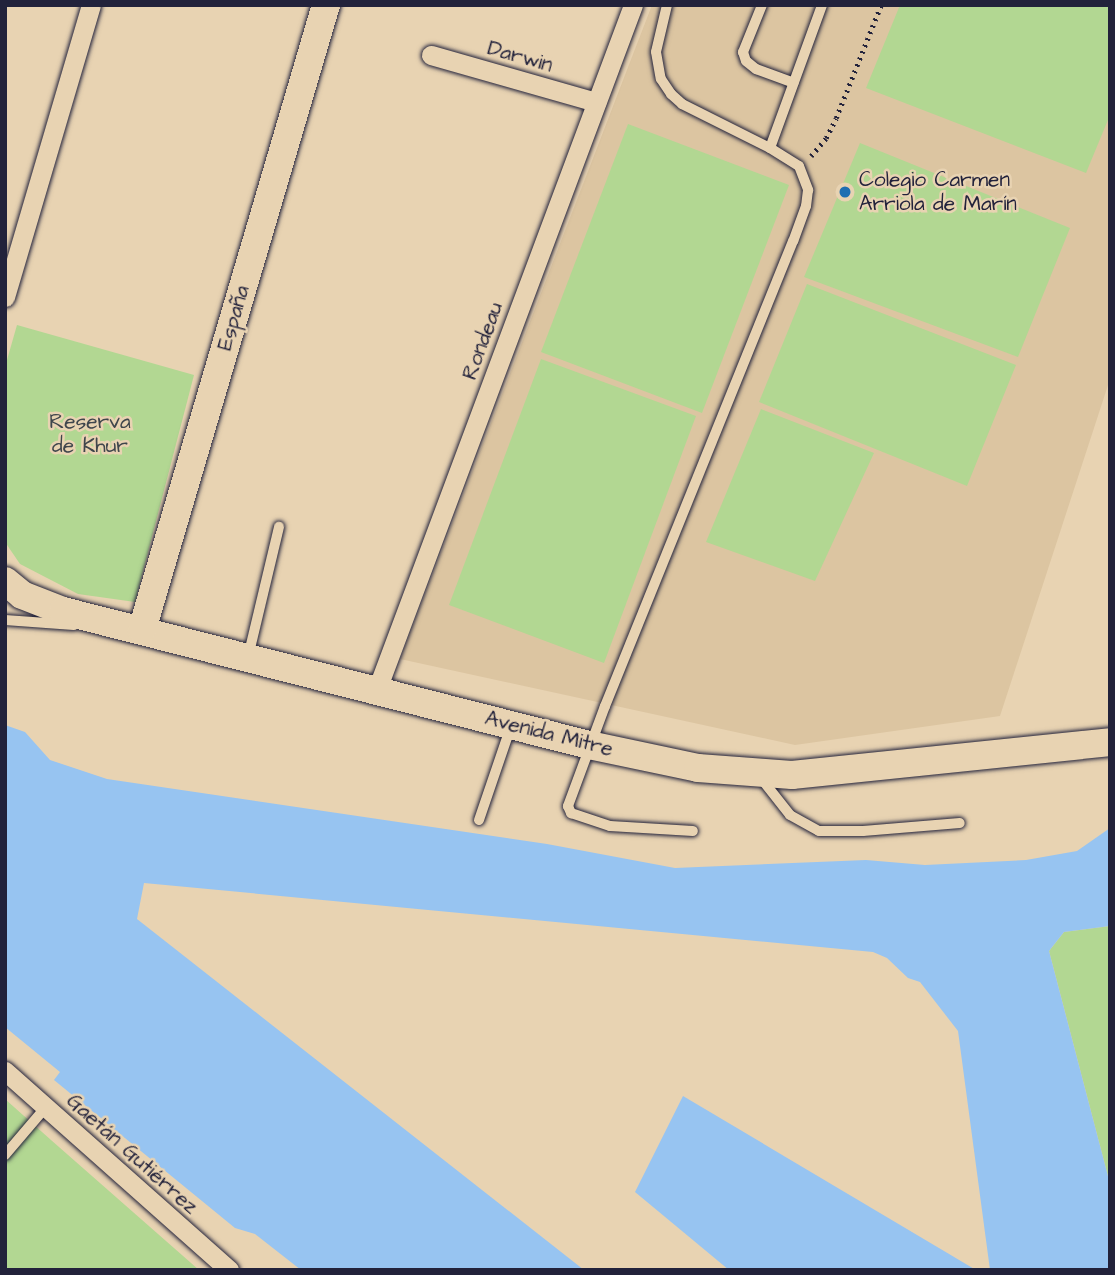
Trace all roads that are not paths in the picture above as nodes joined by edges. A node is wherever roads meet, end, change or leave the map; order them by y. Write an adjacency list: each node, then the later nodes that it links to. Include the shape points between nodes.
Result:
1 (91, 5): 11 (street)
2 (326, 5): 15 (street, España)
3 (632, 5): 9 (street, Rondeau)
4 (667, 5): 10 (lane, via 656,52 661,79 671,94)
5 (762, 5): 8 (lane, via 743,52 746,61)
6 (822, 5): 8 (lane)
7 (431, 55): 9 (street, Darwin)
8 (794, 83): 10 (lane)
9 (596, 102): 17 (street, Rondeau)
10 (771, 148): 20 (lane, via 799,166 808,190 806,205)
11 (5, 297)
12 (279, 527): 16 (lane)
13 (5, 581): 15 (street, Avenida Mitre, via 63,611)
14 (5, 620): 15 (lane)
15 (131, 627): 16 (street, Avenida Mitre)
16 (248, 658): 17 (street, Avenida Mitre)
17 (376, 692): 18 (street, Avenida Mitre)
18 (511, 725): 20 (street, Avenida Mitre); 22 (lane)
19 (1110, 742): 21 (street, Avenida Mitre, via 792,775)
20 (589, 745): 21 (street, Avenida Mitre, via 698,768); 24 (lane, via 568,806 572,813 610,826)
21 (757, 774): 23 (lane, via 790,815 819,831)
22 (479, 820)
23 (960, 823)
24 (693, 831)
25 (5, 1072): 26 (street, Gaetán Gutiérrez)
26 (46, 1108): 27 (lane); 28 (street, Gaetán Gutiérrez)
27 (5, 1155)
28 (229, 1270)

